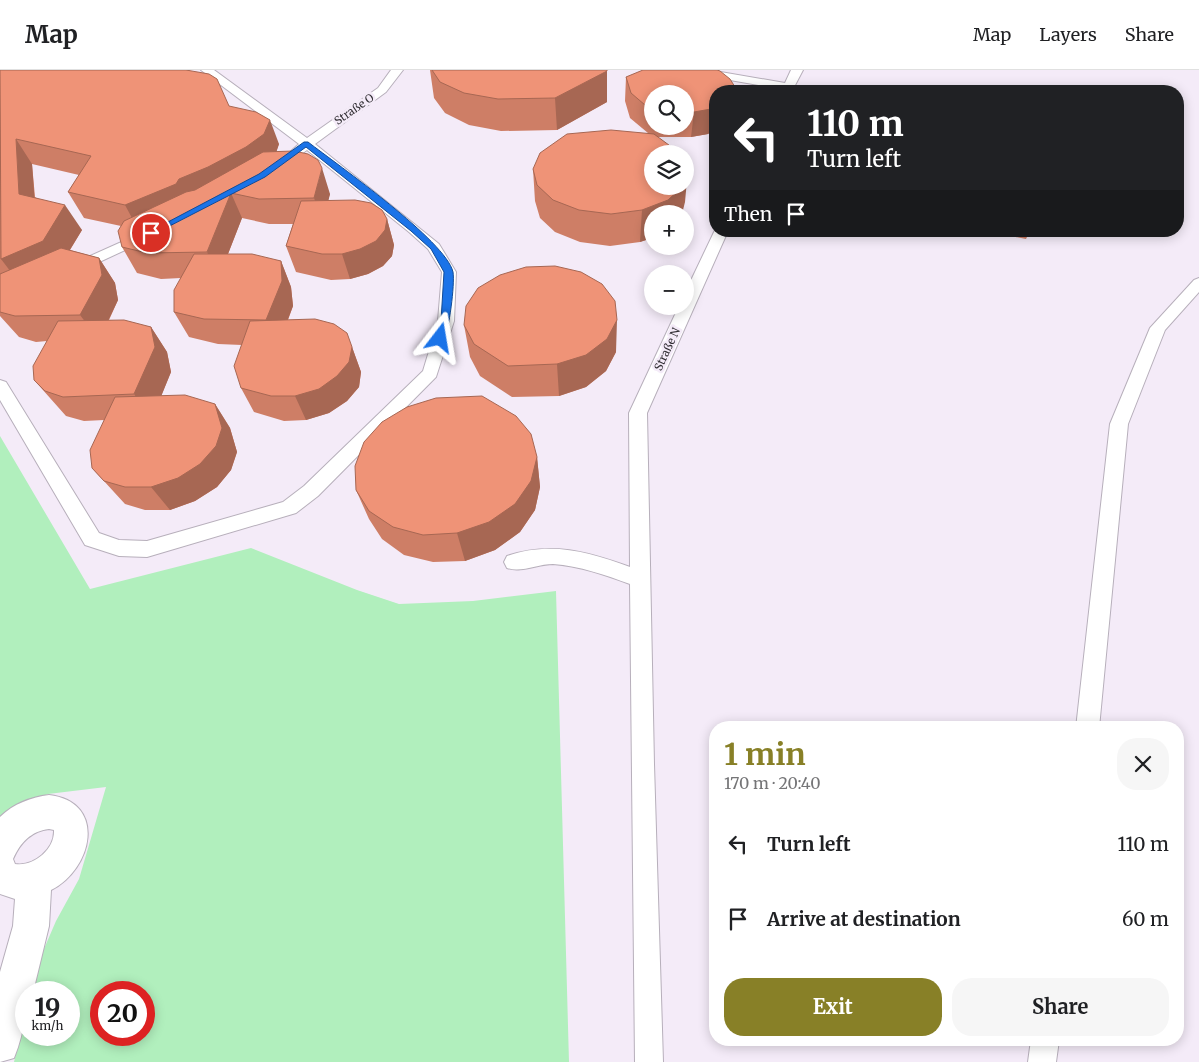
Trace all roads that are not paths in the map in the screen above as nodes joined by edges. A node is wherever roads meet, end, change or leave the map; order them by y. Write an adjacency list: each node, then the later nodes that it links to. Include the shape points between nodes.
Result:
1 (207, 70): 7 (lane)
2 (397, 70): 7 (lane, Straße O, via 382,90)
3 (690, 70): 5 (lane)
4 (797, 70): 6 (lane)
5 (767, 85)
6 (789, 85)
7 (306, 143): 8 (lane, Straße O); 13 (lane, via 434,247 449,272 446,321 430,373 311,491 289,508 147,549 126,550 107,546 92,539)
8 (284, 161)
9 (155, 231): 11 (lane)
10 (718, 237): 15 (lane, Straße N, via 638,413)
11 (62, 274)
12 (1199, 283): 16 (lane, via 1158,328 1119,424)
13 (0, 386)
14 (514, 562): 15 (lane, via 541,556 575,559 600,564)
15 (639, 579): 21 (lane)
16 (1088, 721)
17 (0, 850): 18 (street, via 12,829 28,817 45,811 60,813 70,822 71,837 65,855 51,870)
18 (17, 875): 19 (street, via 31,926)
19 (0, 1044)
20 (1044, 1046): 22 (lane)
21 (649, 1062)
22 (1042, 1062)

